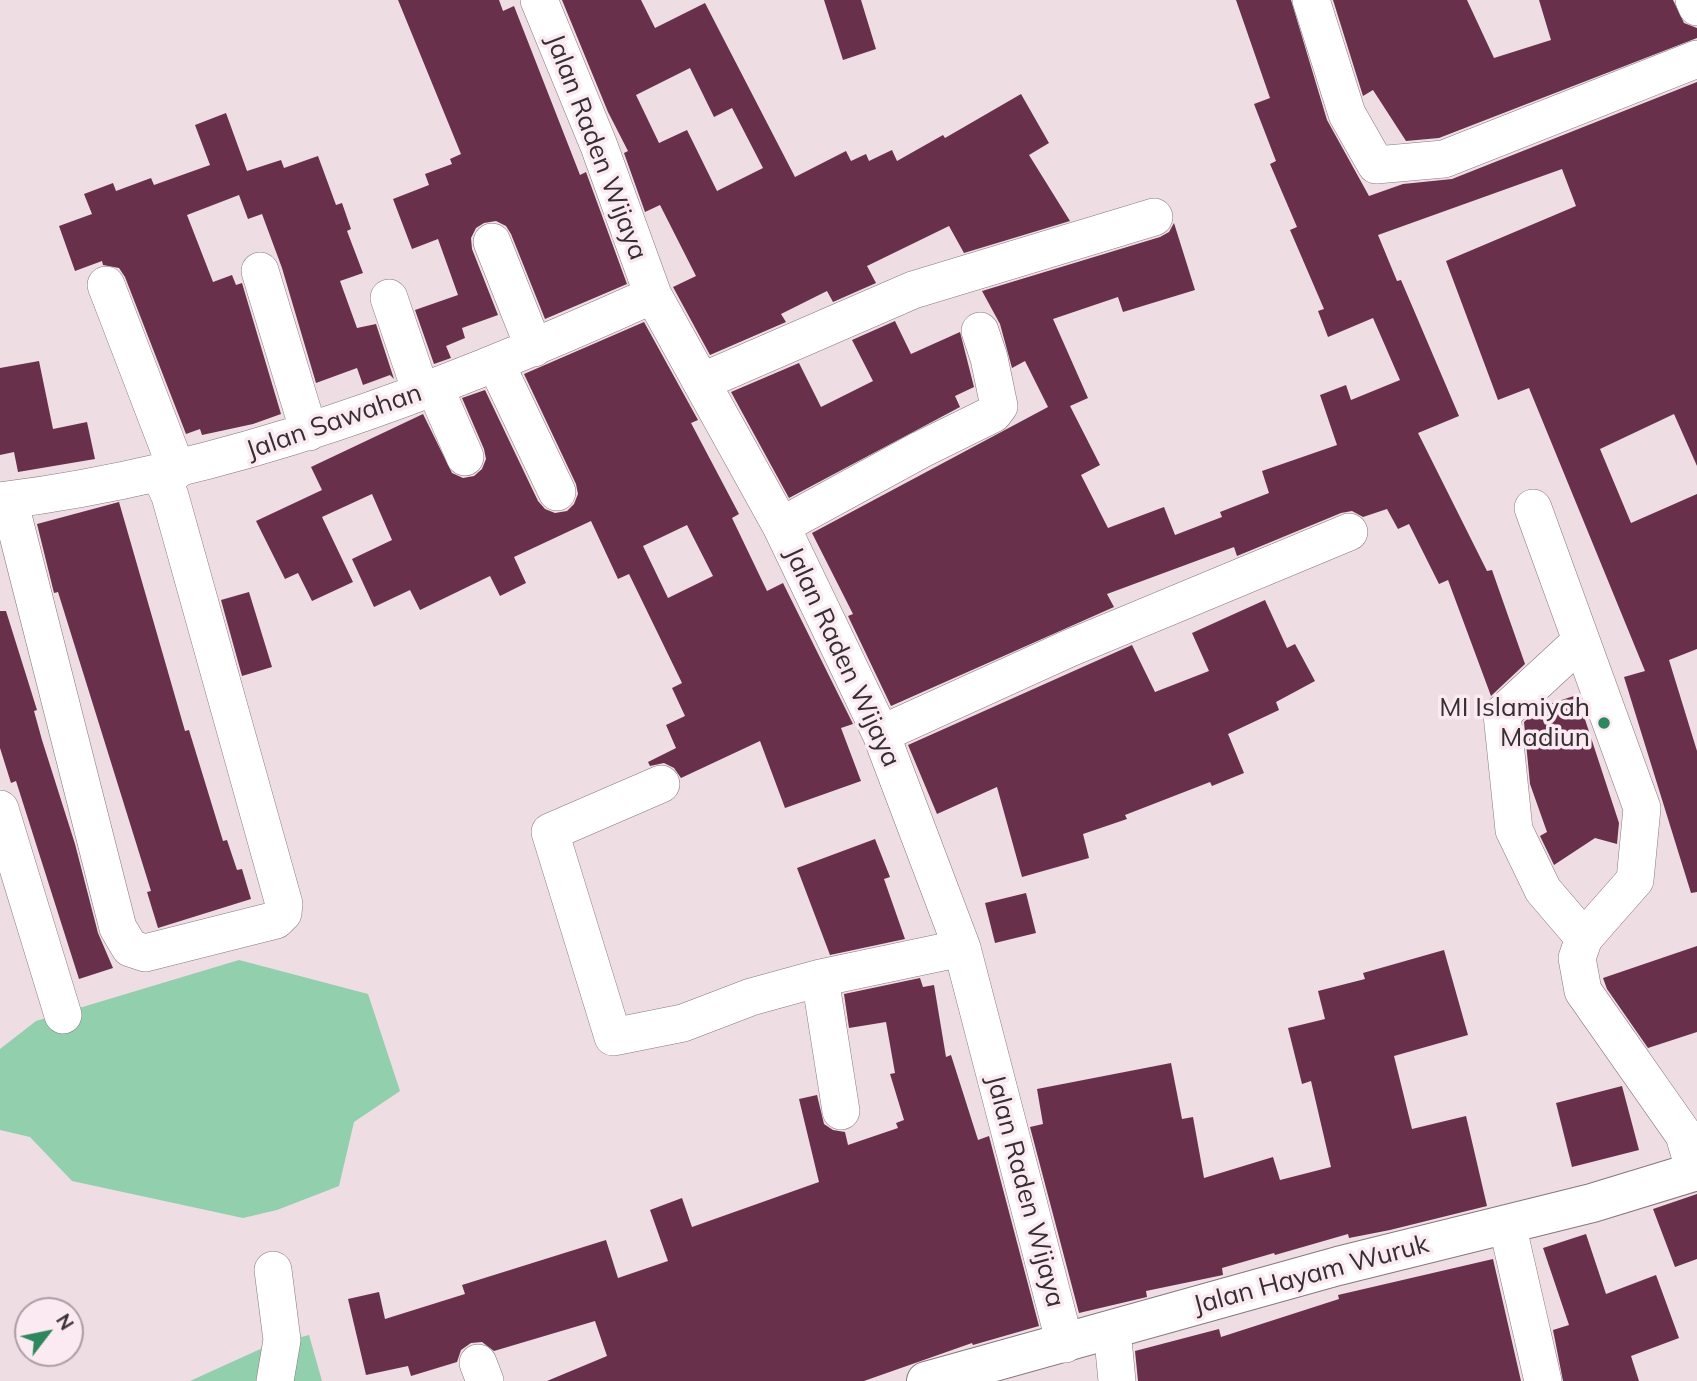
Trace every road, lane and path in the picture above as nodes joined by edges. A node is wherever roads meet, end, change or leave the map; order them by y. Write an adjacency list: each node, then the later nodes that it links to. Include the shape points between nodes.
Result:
1 (539, 0): 10 (street, Jalan Raden Wijaya)
2 (1311, 0): 5 (street, via 1347,114 1377,165 1444,159)
3 (1695, 0): 4 (street)
4 (1697, 7)
5 (1697, 60)
6 (1154, 217): 15 (street, via 913,289)
7 (492, 242): 13 (street)
8 (260, 271): 17 (street)
9 (106, 285): 19 (street)
10 (653, 295): 13 (street, Jalan Sawahan); 15 (street, Jalan Raden Wijaya)
11 (389, 298): 16 (street)
12 (980, 331): 23 (street, via 999,406 993,414)
13 (534, 348): 14 (street, Jalan Sawahan)
14 (496, 364): 16 (street, Jalan Sawahan); 20 (street)
15 (701, 382): 23 (street, Jalan Raden Wijaya)
16 (428, 390): 17 (street, Jalan Sawahan); 18 (street)
17 (309, 432): 19 (street, Jalan Sawahan)
18 (465, 457)
19 (168, 472): 21 (street, Jalan Sawahan); 21 (street, via 170,496 284,904 276,920 145,953 130,948 118,928)
20 (556, 492)
21 (4, 501)
22 (1533, 508): 25 (street)
23 (781, 526): 26 (street, Jalan Raden Wijaya)
24 (1349, 532): 26 (street, via 1070,648)
25 (1581, 641): 29 (street, via 1642,808 1635,880); 29 (street, via 1502,714 1514,830 1543,890)
26 (881, 734): 30 (street, Jalan Raden Wijaya)
27 (661, 784): 31 (street, via 550,832 613,1037 682,1023)
28 (0, 809): 32 (street)
29 (1584, 938): 34 (street, via 1577,958 1583,991 1684,1135)
30 (962, 948): 31 (street); 38 (street, Jalan Raden Wijaya)
31 (820, 978): 33 (street)
32 (63, 1015)
33 (841, 1111)
34 (1696, 1171): 35 (main road, Jalan Hayam Wuruk)
35 (1507, 1224): 37 (main road, Jalan Hayam Wuruk); 42 (street)
36 (272, 1270): 39 (street, via 282,1340)
37 (1112, 1329): 38 (main road, Jalan Hayam Wuruk); 41 (street)
38 (1065, 1344): 40 (main road, Jalan Hayam Wuruk)
39 (275, 1381)
40 (926, 1381)
41 (1117, 1381)
42 (1543, 1381)

